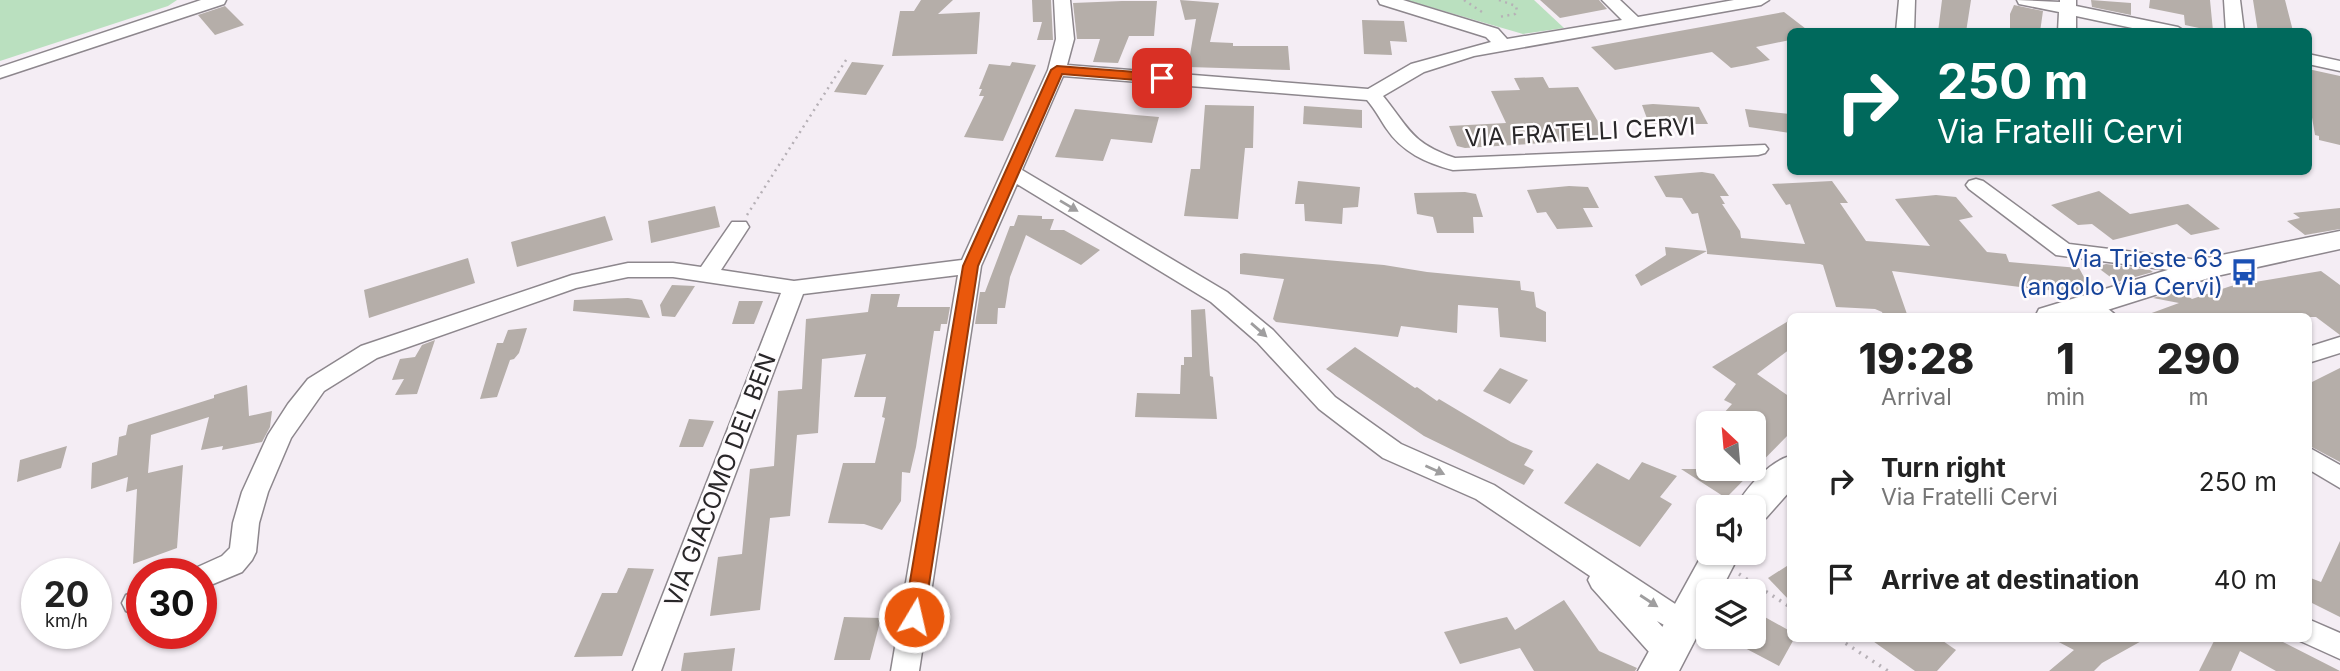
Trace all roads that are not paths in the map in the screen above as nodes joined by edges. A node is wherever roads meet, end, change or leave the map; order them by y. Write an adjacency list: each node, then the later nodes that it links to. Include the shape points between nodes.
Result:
1 (218, 0): 19 (street)
2 (1062, 0): 18 (street, via 1065,39)
3 (1386, 0): 15 (street, via 1492,33)
4 (1610, 0): 10 (street)
5 (1761, 0): 10 (street)
6 (1907, 0): 11 (street)
7 (2025, 0): 9 (street)
8 (2232, 0): 14 (street)
9 (2068, 4): 12 (street); 13 (street)
10 (1635, 23): 15 (street)
11 (1905, 28)
12 (2067, 28)
13 (2162, 28)
14 (2235, 28)
15 (1503, 46): 20 (street, via 1440,61 1383,85)
16 (2312, 60): 17 (street)
17 (2340, 66)
18 (1057, 70): 20 (street); 22 (street)
19 (0, 73)
20 (1372, 95): 21 (street, VIA FRATELLI CERVI, via 1408,142 1425,155 1452,164)
21 (1758, 149)
22 (1010, 171): 26 (street); 42 (street, one-way to 42, via 1219,297 1265,336 1327,403 1392,451 1485,492 1578,555)
23 (1976, 185): 27 (street, via 2063,250)
24 (739, 227): 28 (street)
25 (2340, 240): 27 (street)
26 (970, 266): 29 (street); 44 (street)
27 (2207, 268): 30 (street)
28 (707, 275): 29 (street); 39 (street, via 628,270 572,282 369,352 342,367 316,385 280,435 255,492 243,552)
29 (794, 288): 43 (street, VIA GIACOMO DEL BEN)
30 (2097, 310): 31 (street)
31 (2077, 313)
32 (2340, 345): 33 (street)
33 (2312, 354)
34 (2312, 459): 36 (street)
35 (1787, 472): 37 (street)
36 (2340, 478)
37 (1766, 495)
38 (1714, 565): 42 (street)
39 (217, 571)
40 (2312, 633): 41 (street)
41 (2340, 647)
42 (1670, 649)
43 (647, 671)
44 (905, 671)

